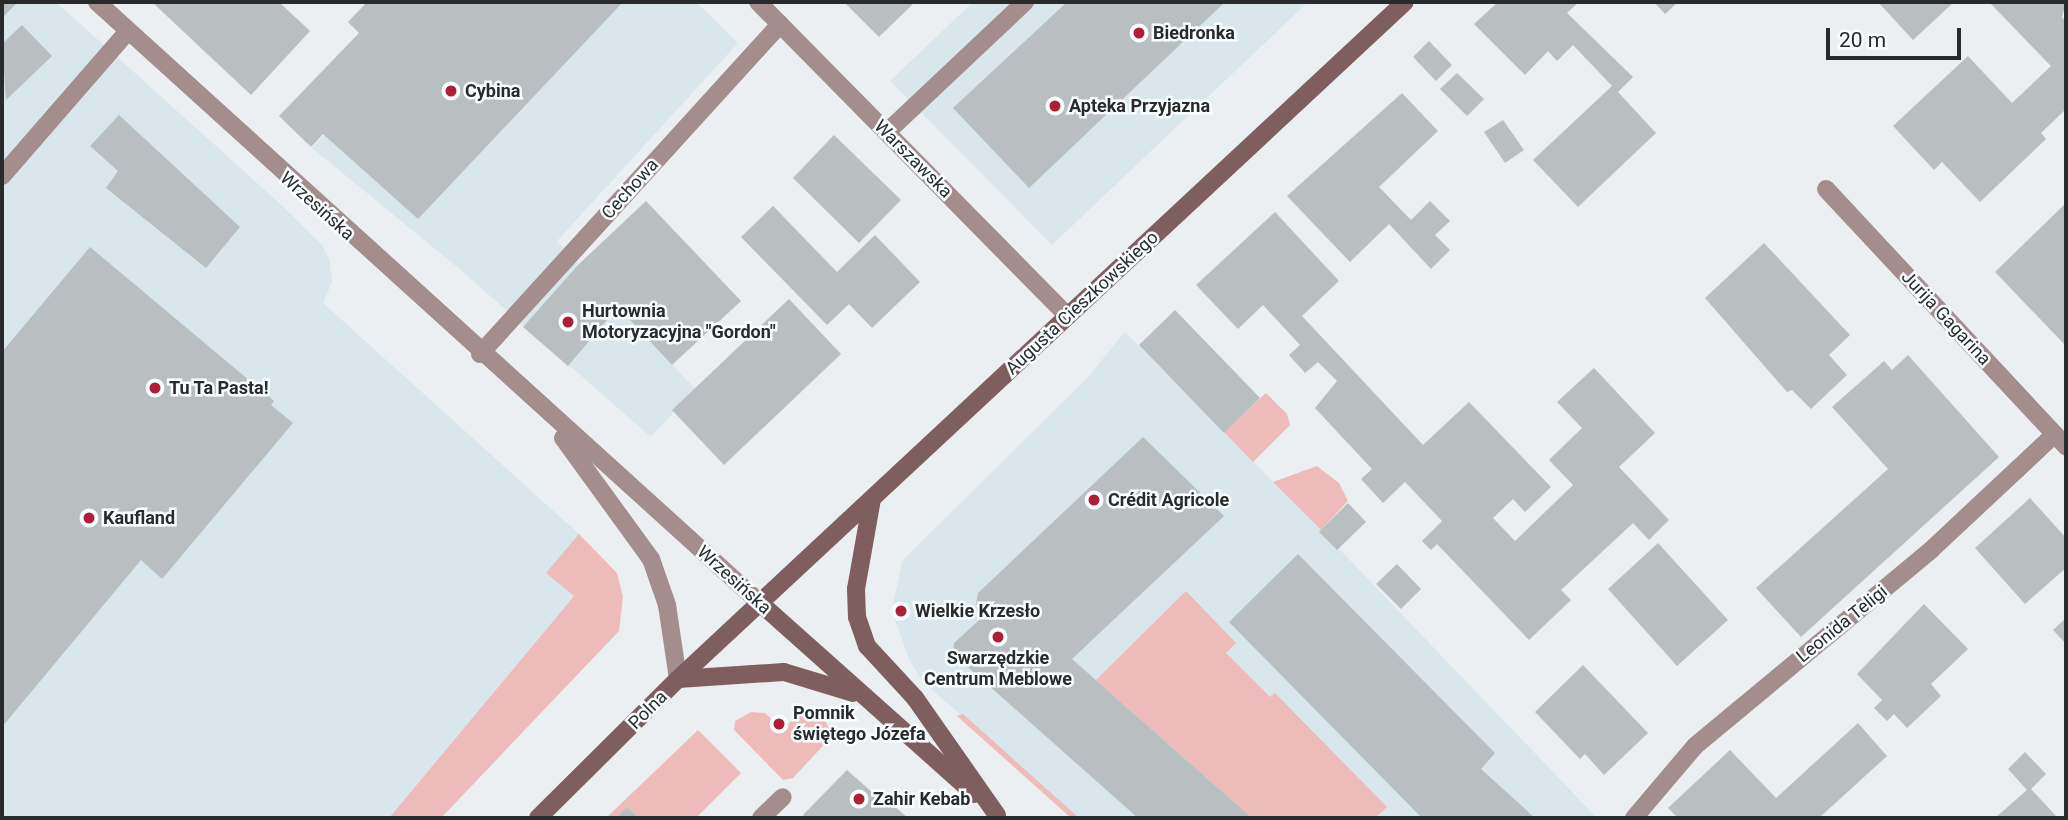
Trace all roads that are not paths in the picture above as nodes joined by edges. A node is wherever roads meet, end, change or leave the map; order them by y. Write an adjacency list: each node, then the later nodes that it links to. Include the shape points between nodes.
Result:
1 (97, 2): 6 (street, Wrzesińska)
2 (758, 2): 5 (street, Warszawska)
3 (1025, 2): 7 (street)
4 (1405, 2): 10 (street, Augusta Cieszkowskiego)
5 (780, 24): 7 (street, Warszawska); 11 (street, Cechowa)
6 (127, 32): 8 (street); 11 (street, Wrzesińska)
7 (887, 132): 10 (street, Warszawska)
8 (2, 176)
9 (1826, 189): 13 (street, Jurija Gagarina)
10 (1068, 316): 14 (street, Augusta Cieszkowskiego)
11 (480, 354): 12 (street, Wrzesińska)
12 (540, 407): 15 (street, Wrzesińska); 16 (street, Wrzesińska, via 651,559 667,605)
13 (2061, 440): 22 (street, Leonida Teligi, via 1695,746)
14 (872, 499): 15 (street, Augusta Cieszkowskiego); 19 (street, Wrzesińska, via 856,589 857,617 867,646 915,698)
15 (760, 603): 16 (street, Polna); 17 (street, Wrzesińska)
16 (678, 679): 17 (street, Wrzesińska, via 784,672); 20 (street, Polna)
17 (865, 697): 19 (street, Wrzesińska)
18 (783, 797): 21 (street)
19 (999, 817)
20 (538, 818)
21 (761, 818)
22 (1634, 818)

